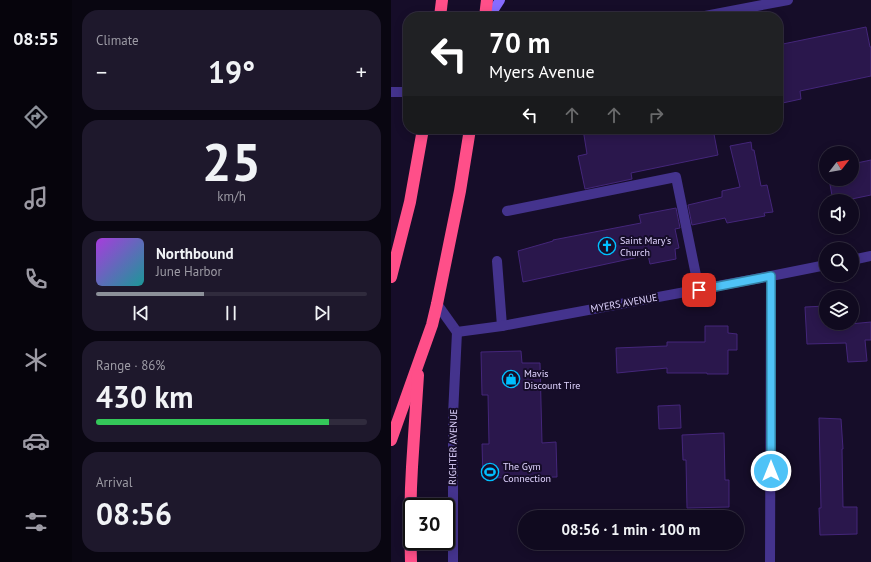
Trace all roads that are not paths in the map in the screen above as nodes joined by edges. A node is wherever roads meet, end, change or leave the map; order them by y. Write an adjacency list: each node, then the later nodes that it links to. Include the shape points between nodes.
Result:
1 (442, 0): 6 (highway)
2 (487, 0): 7 (highway)
3 (499, 0): 8 (street)
4 (788, 0): 5 (street)
5 (769, 2): 9 (street)
6 (441, 12)
7 (486, 12)
8 (492, 12)
9 (723, 12)
10 (391, 92): 11 (street)
11 (403, 92)
12 (422, 134): 20 (highway, via 410,202)
13 (469, 134): 22 (highway)
14 (507, 211): 21 (street, via 675,177)
15 (871, 256): 16 (street)
16 (859, 259)
17 (497, 261): 23 (street)
18 (819, 266): 19 (street, MYERS AVENUE)
19 (771, 276): 21 (street, MYERS AVENUE); 29 (street)
20 (391, 277)
21 (699, 290): 23 (street, MYERS AVENUE)
22 (437, 304): 24 (street); 25 (highway)
23 (502, 326): 24 (street, MYERS AVENUE)
24 (457, 332): 28 (street, RIGHTER AVENUE, via 453,415)
25 (418, 362): 26 (highway); 27 (highway, via 411,476)
26 (391, 440)
27 (411, 562)
28 (453, 562)
29 (770, 562)

